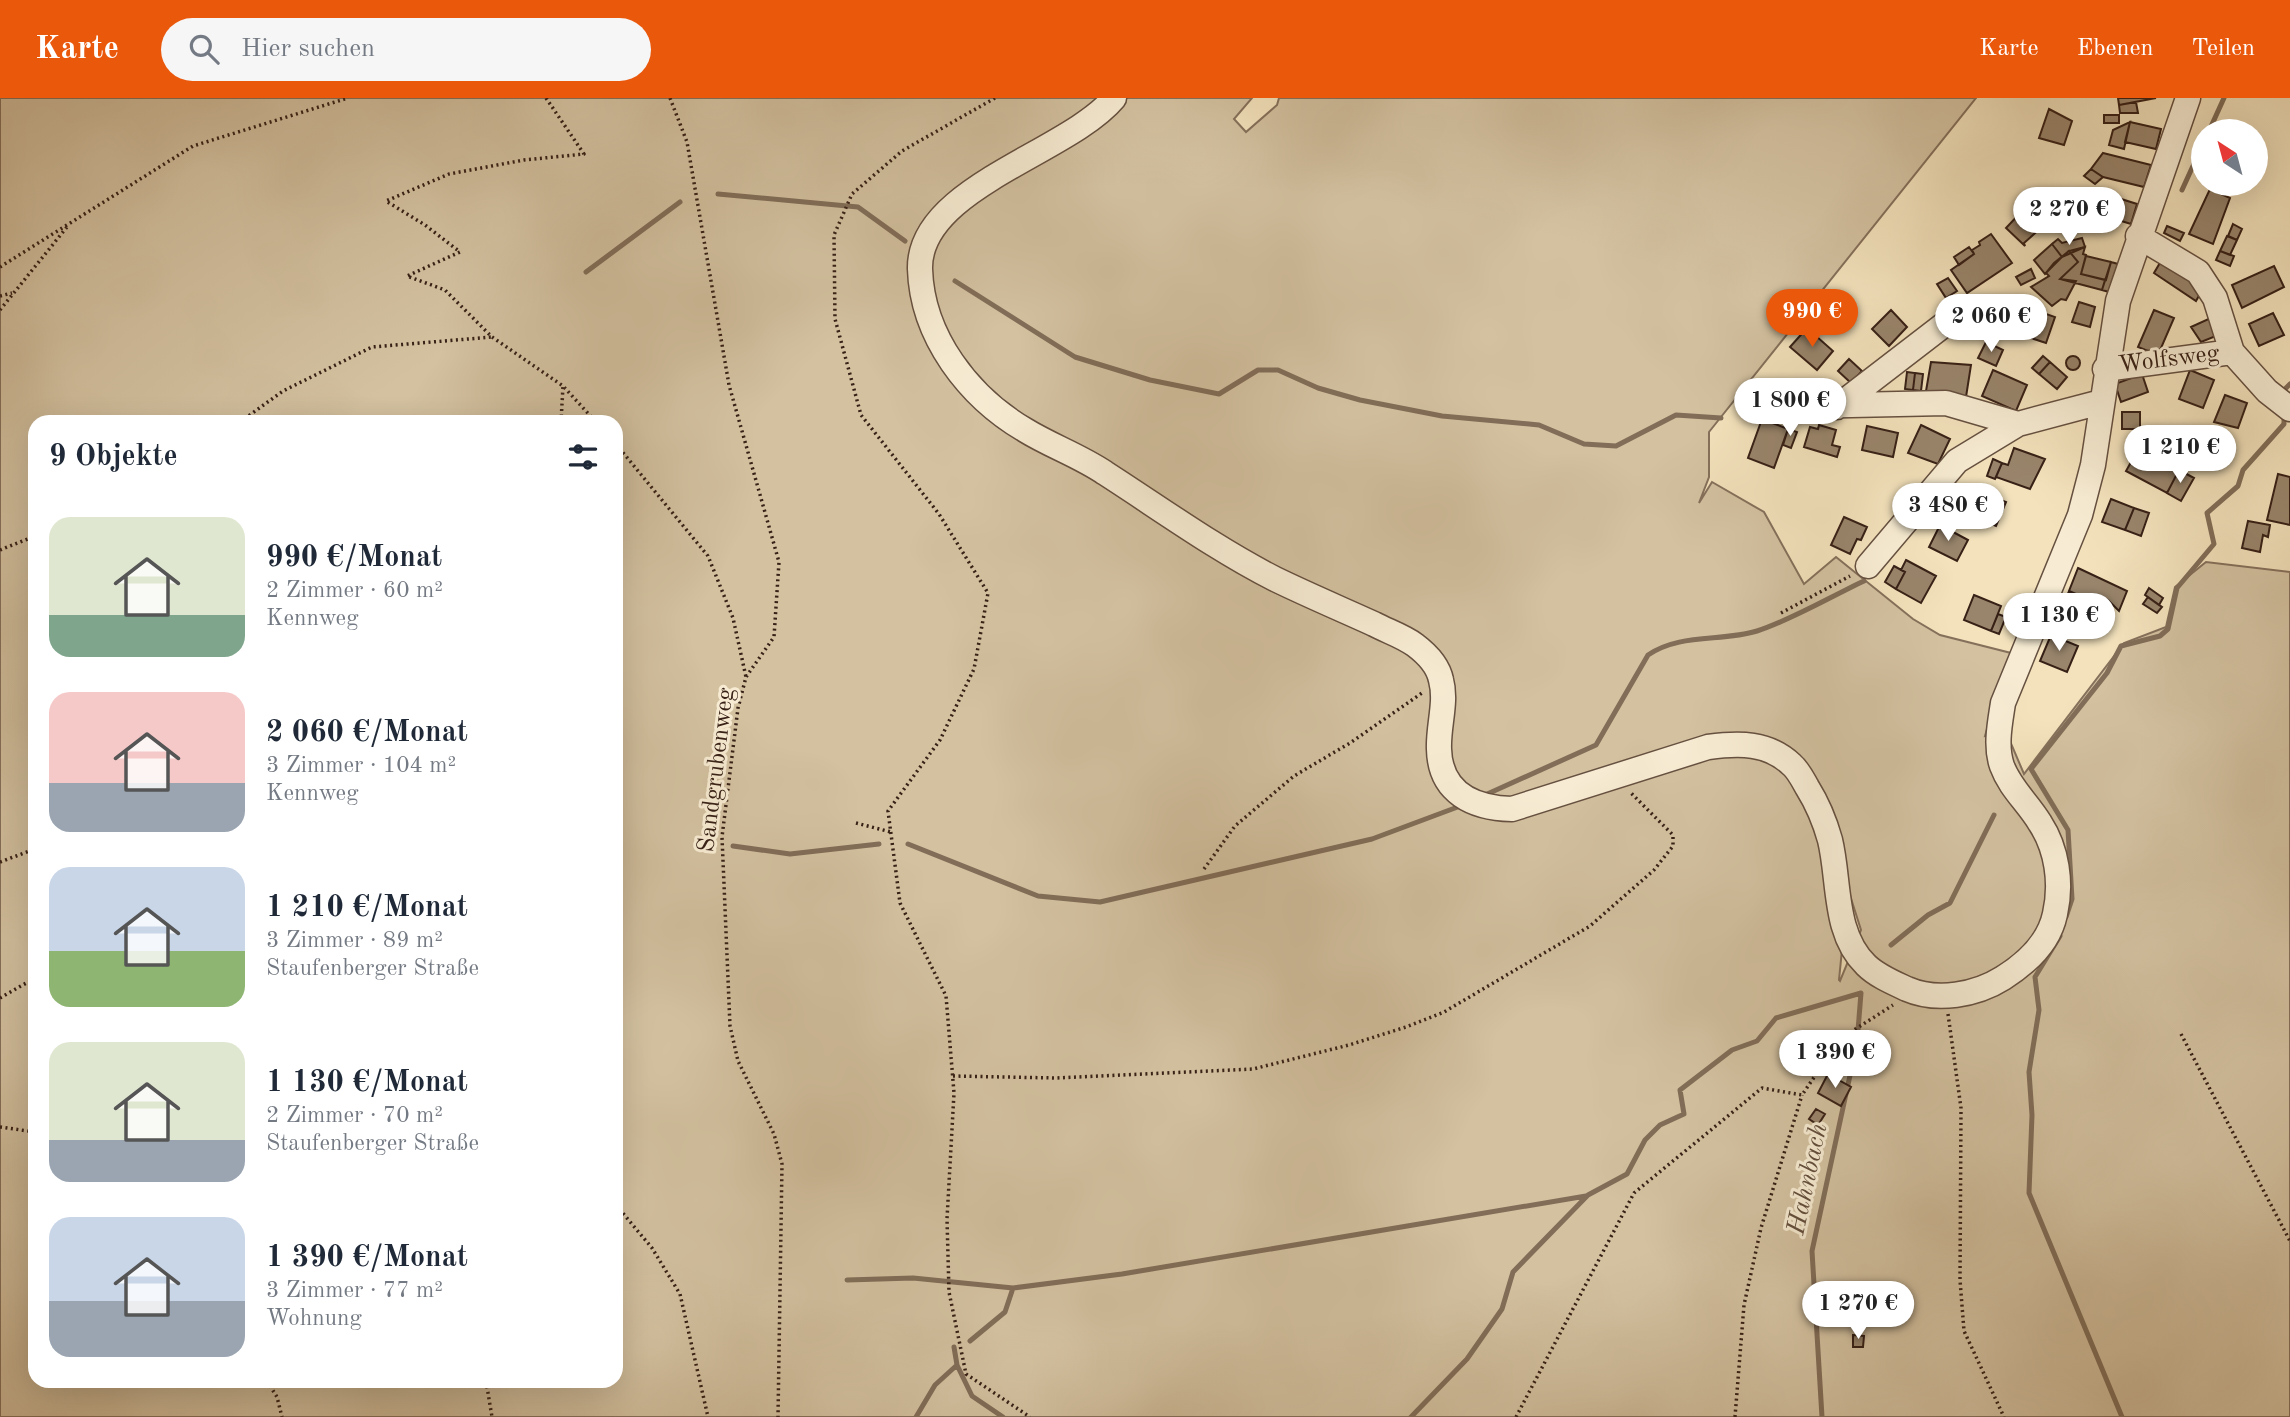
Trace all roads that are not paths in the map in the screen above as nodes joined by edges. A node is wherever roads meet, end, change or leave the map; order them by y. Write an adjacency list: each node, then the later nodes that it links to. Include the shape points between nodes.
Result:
1 (1114, 98): 7 (street, via 1070,134 968,195 942,216 926,240 920,267 925,305 940,343 963,377 988,404 1025,430 1081,457 1216,545 1273,578 1412,642 1432,659 1441,680 1439,750 1450,786 1464,800 1486,808 1512,809 1708,747 1741,743 1770,750 1794,765 1815,800 1830,841 1850,942 1866,965 1914,992 1928,996 1971,992 1995,983 2043,943 2055,915 2058,879 2053,849 2001,764 1998,732 2003,703 2080,515 2093,465)
2 (2188, 98): 3 (street)
3 (2138, 236): 5 (street, Wolfsweg, via 2198,272 2215,298); 6 (street, via 2118,301)
4 (1954, 317): 9 (street)
5 (2232, 352): 6 (street, Wolfsweg); 10 (street, Wolfsweg, via 2266,391)
6 (2105, 369): 7 (street)
7 (2101, 402): 11 (street)
8 (1803, 406): 9 (street)
9 (1838, 407): 11 (street, via 1946,403)
10 (2288, 408)
11 (2018, 424): 12 (street, via 1957,461)
12 (1868, 566)

